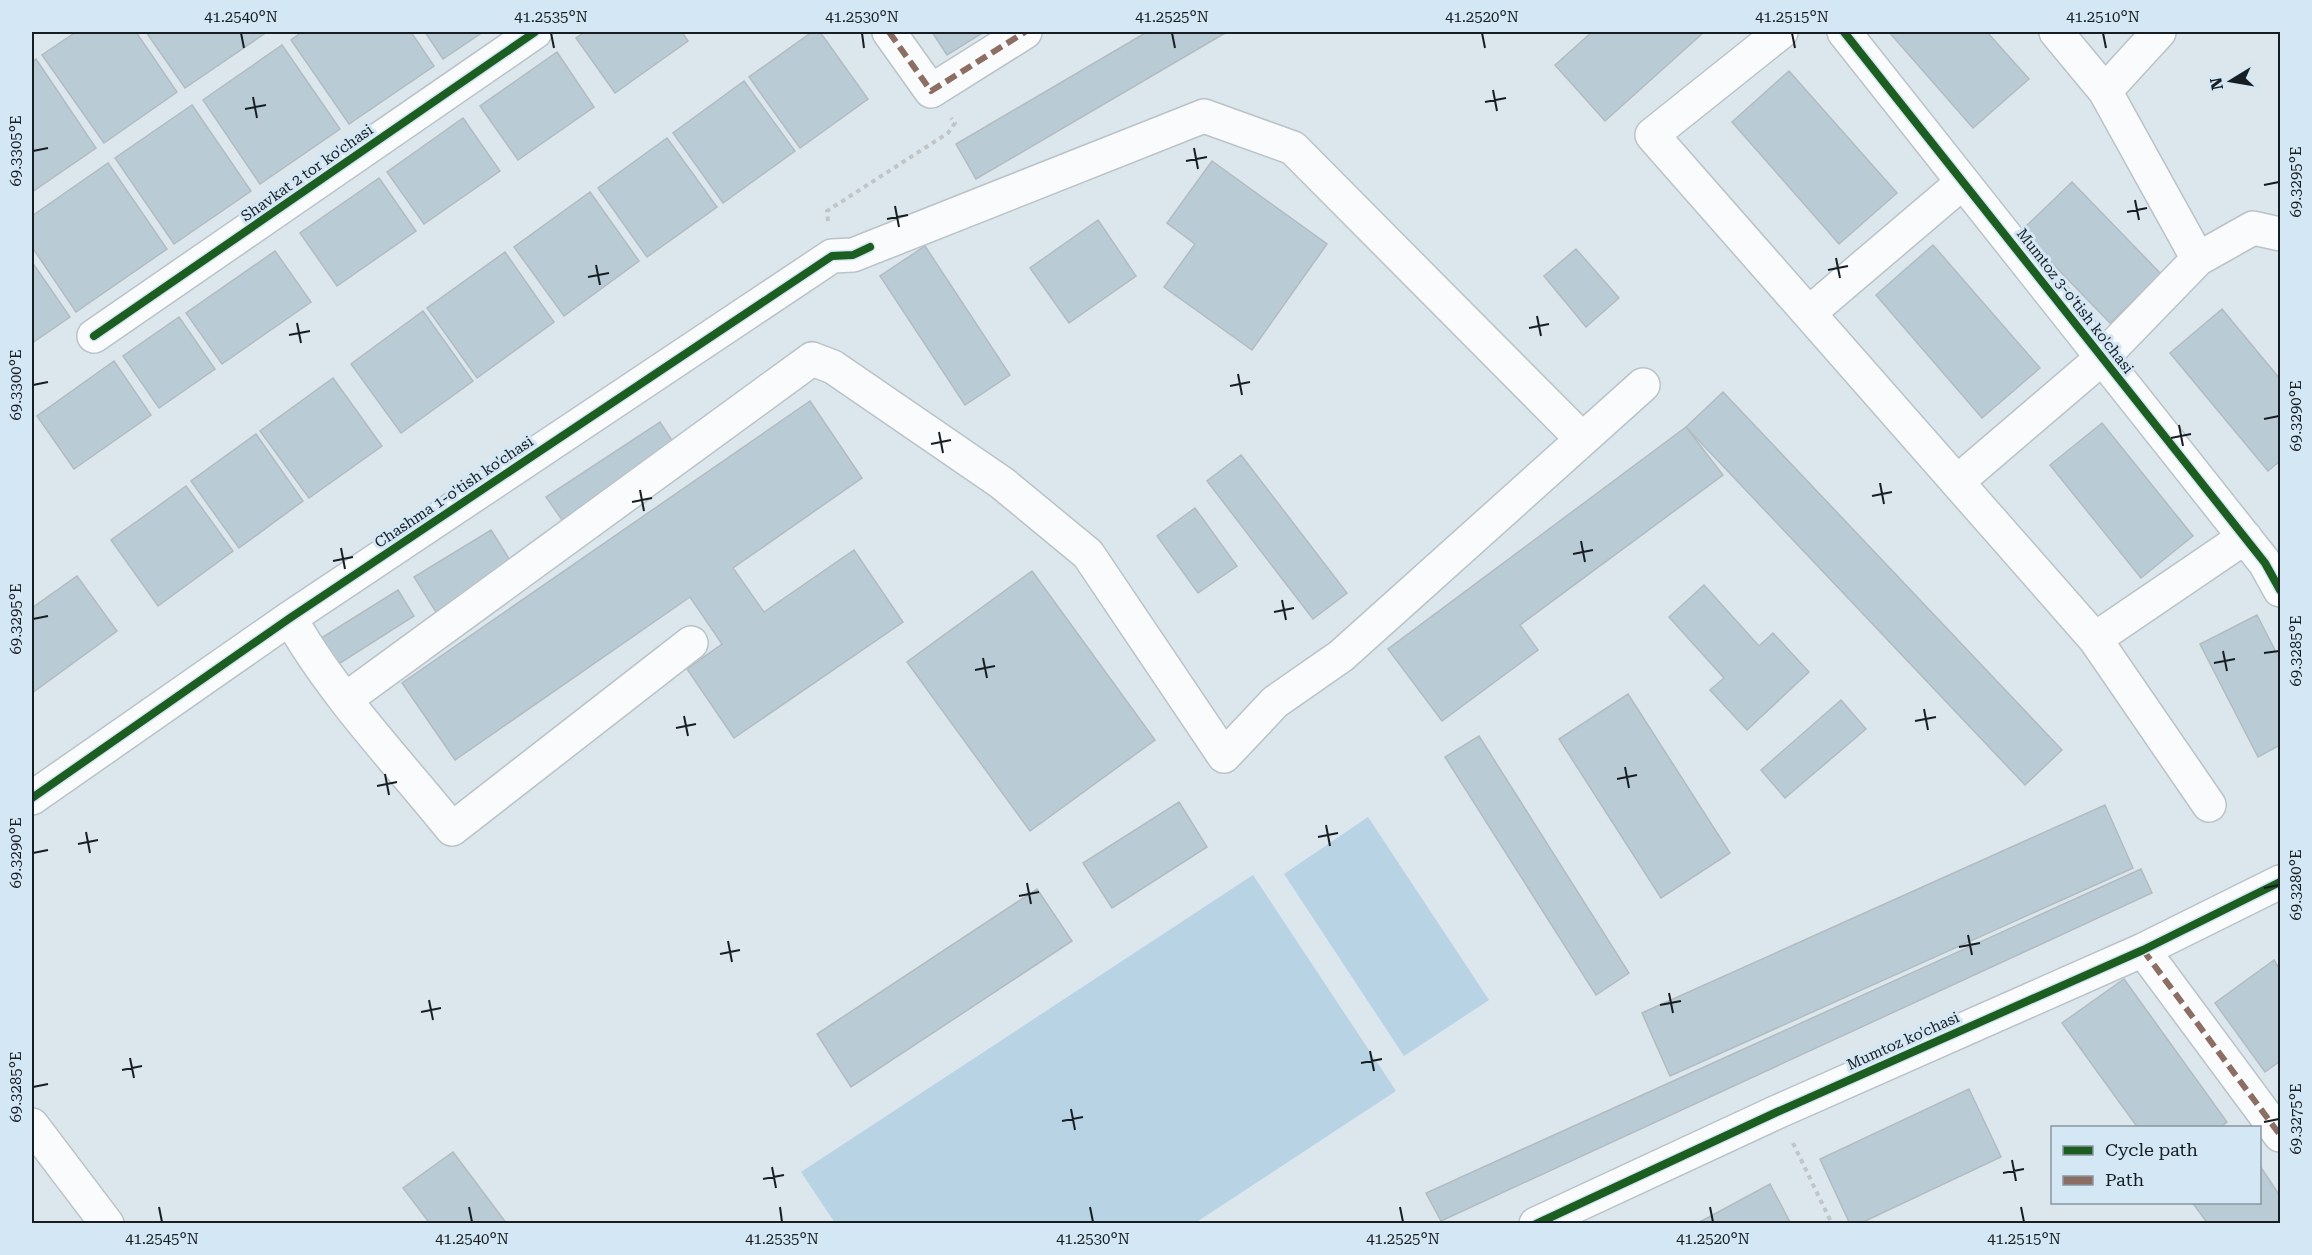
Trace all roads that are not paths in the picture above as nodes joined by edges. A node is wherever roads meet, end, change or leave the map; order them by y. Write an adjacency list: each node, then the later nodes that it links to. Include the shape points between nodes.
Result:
1 (535, 32): 13 (street, Shavkat 2 tor ko'chasi)
2 (889, 32): 3 (street, via 931,91)
3 (1025, 32)
4 (1781, 32): 12 (street, via 1652,135)
5 (1844, 32): 9 (street, Mumtoz 3-o'tish ko'chasi)
6 (2056, 32): 8 (street)
7 (2159, 32): 8 (street)
8 (2105, 91): 11 (street)
9 (1963, 182): 12 (street); 14 (street, Mumtoz 3-o'tish ko'chasi)
10 (2280, 234): 11 (street, via 2253,228)
11 (2198, 259): 14 (street)
12 (1809, 314): 17 (street)
13 (94, 336)
14 (2103, 358): 17 (street); 18 (street, Mumtoz 3-o'tish ko'chasi)
15 (1643, 385): 16 (street)
16 (1582, 440): 21 (street, Chashma 1-o'tish ko'chasi, via 1293,148 1204,116 853,255 832,256); 24 (street, via 1341,656 1275,702 1224,756 1088,554 1002,483 833,367 812,359)
17 (1957, 482): 22 (street)
18 (2245, 537): 19 (street, Mumtoz 3-o'tish ko'chasi); 22 (street)
19 (2272, 558): 20 (street, Mumtoz 3-o'tish ko'chasi)
20 (2280, 590)
21 (290, 618): 24 (street); 25 (street, Chashma 1-o'tish ko'chasi)
22 (2095, 639): 26 (street)
23 (691, 643): 24 (street, via 452,829)
24 (346, 699)
25 (32, 798)
26 (2209, 805)
27 (2280, 882): 28 (street, Mumtoz ko'chasi)
28 (2143, 950): 30 (street); 32 (street, Mumtoz ko'chasi)
29 (32, 1125): 31 (street)
30 (2280, 1135)
31 (107, 1224)
32 (1536, 1224)

